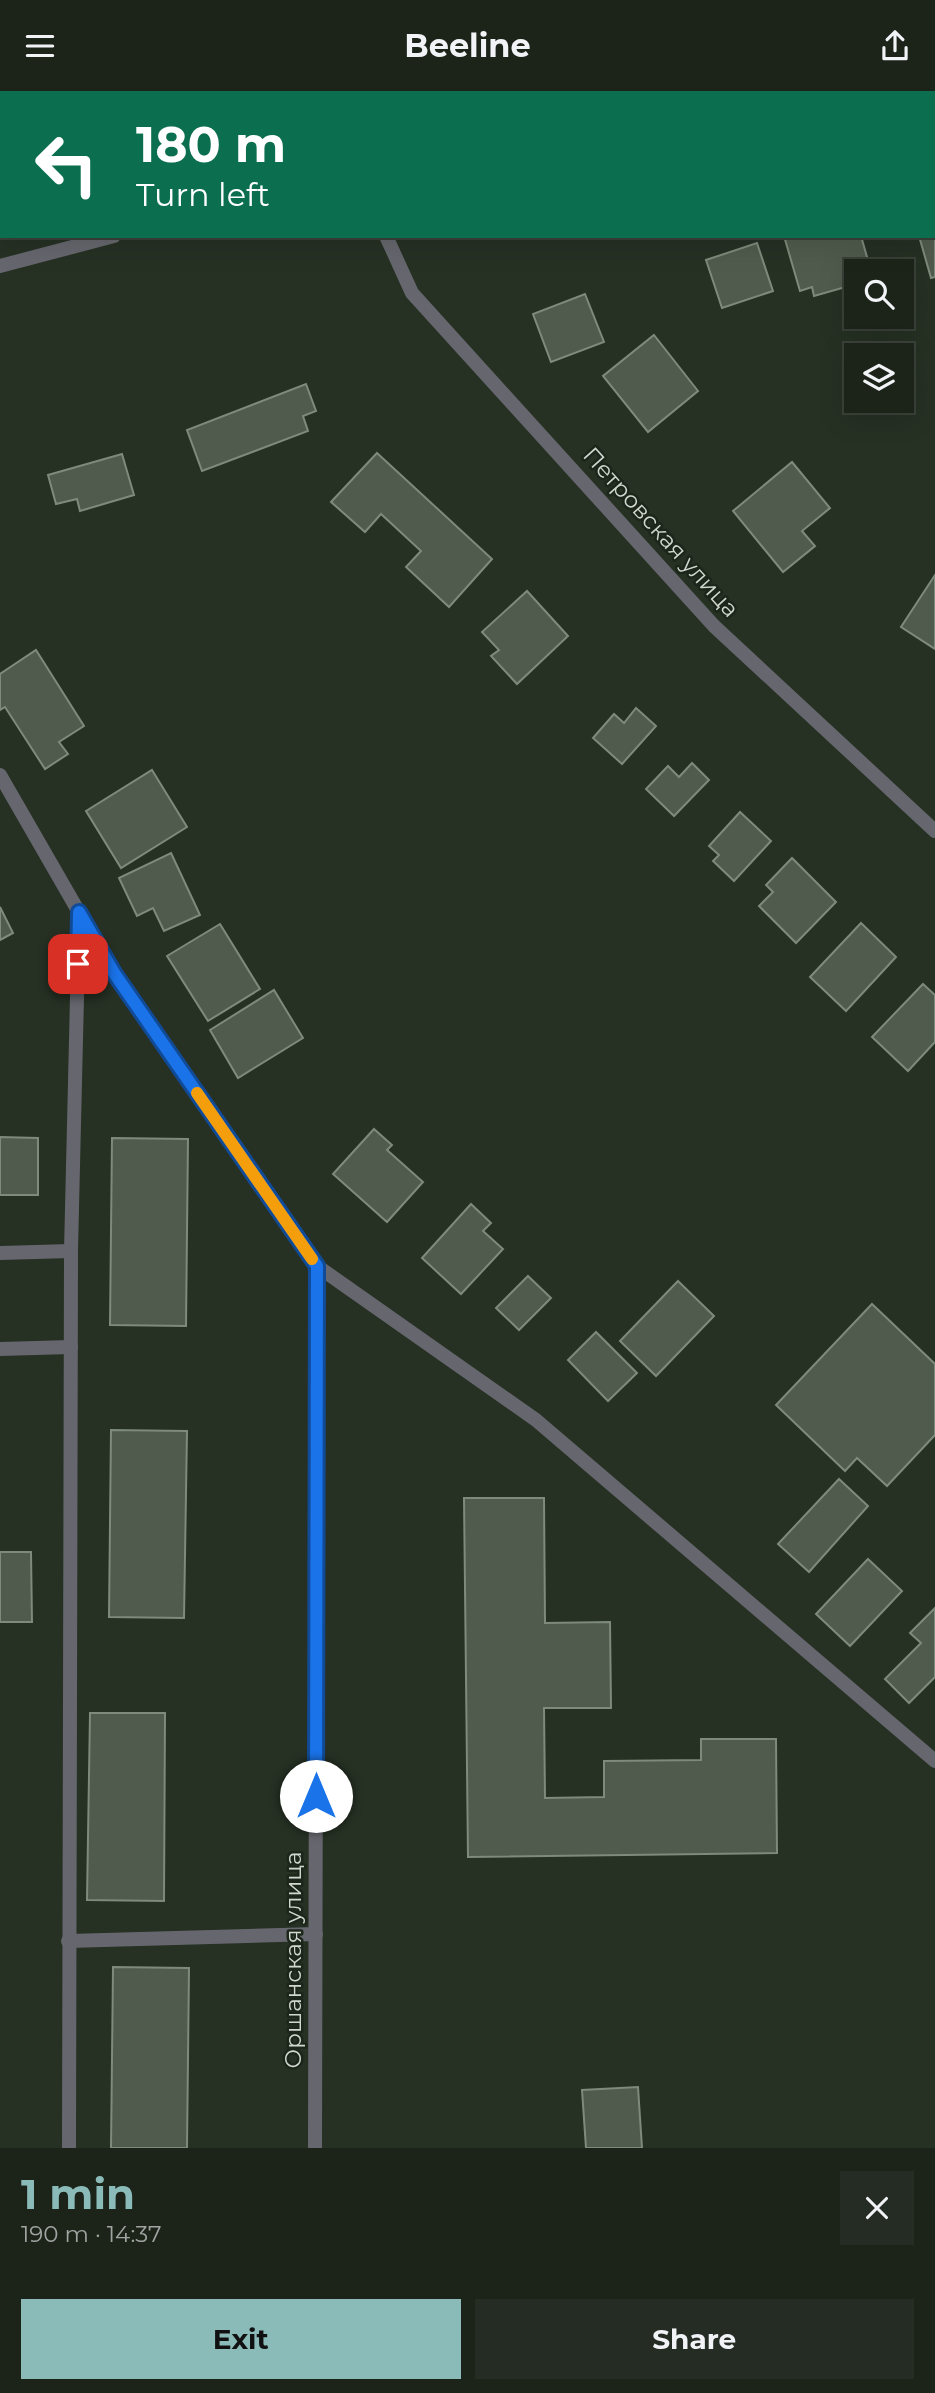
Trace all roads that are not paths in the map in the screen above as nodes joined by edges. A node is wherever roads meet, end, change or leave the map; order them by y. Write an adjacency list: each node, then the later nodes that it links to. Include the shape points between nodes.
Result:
1 (106, 238): 3 (street)
2 (387, 238): 5 (street, Петровская улица, via 412,293 715,627)
3 (0, 266)
4 (0, 775): 6 (street)
5 (935, 831)
6 (79, 912): 7 (street); 9 (street, via 114,973)
7 (71, 1251): 8 (street); 10 (street)
8 (0, 1253)
9 (317, 1266): 12 (street, via 536,1420); 13 (street, Оршанская улица)
10 (71, 1347): 11 (street); 14 (street)
11 (0, 1349)
12 (935, 1761)
13 (316, 1934): 14 (street); 16 (street, Оршанская улица)
14 (68, 1941): 15 (street)
15 (69, 2148)
16 (315, 2148)

